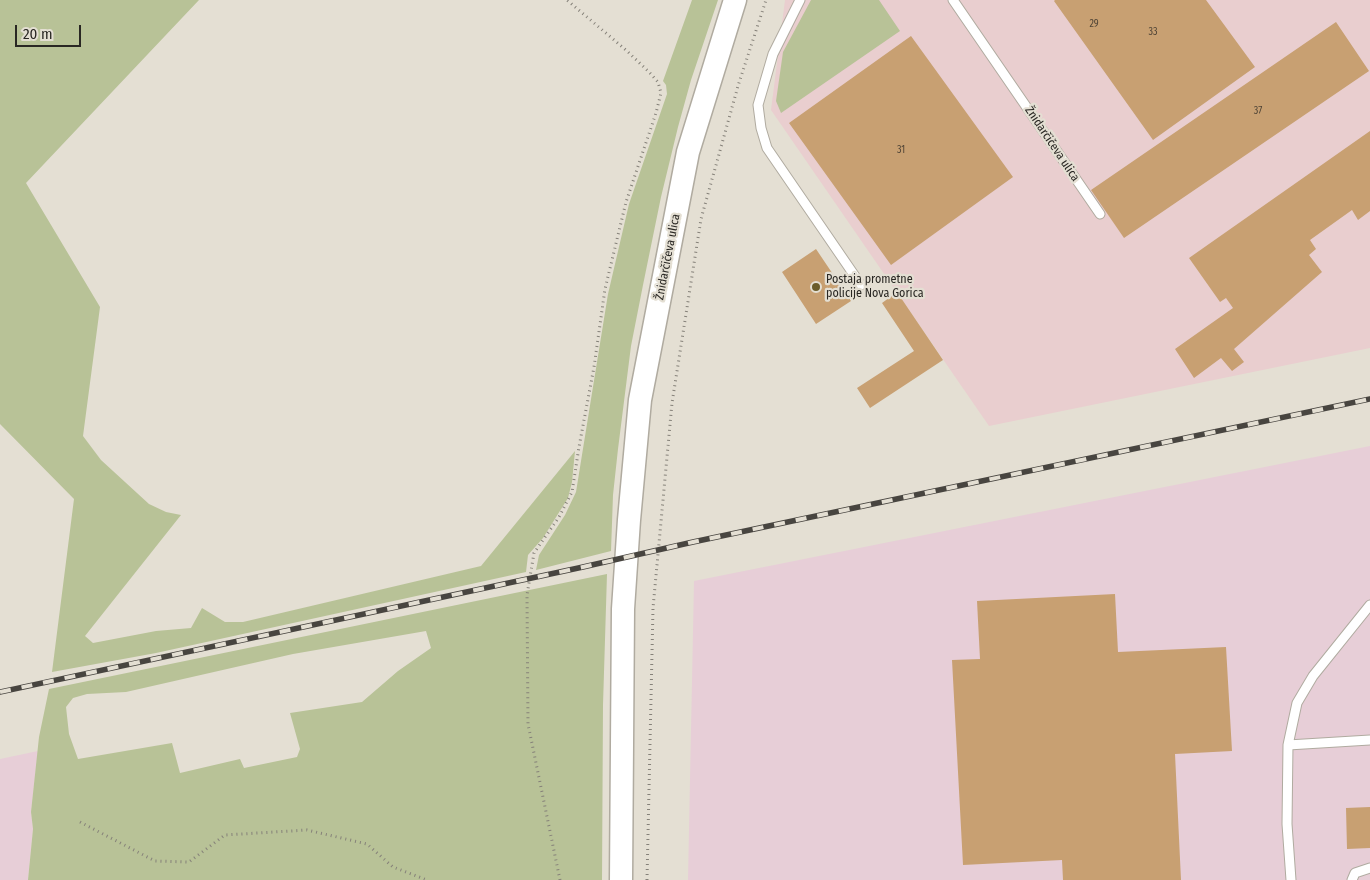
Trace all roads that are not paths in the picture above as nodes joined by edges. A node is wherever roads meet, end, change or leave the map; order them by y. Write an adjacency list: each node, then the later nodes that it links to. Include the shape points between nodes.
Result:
1 (735, 0): 10 (street, Žnidarčičeva ulica, via 688,152 640,400 623,609)
2 (800, 0): 5 (lane, via 773,54 758,105 761,128 767,148)
3 (953, 0): 4 (lane, Žnidarčičeva ulica)
4 (1100, 214)
5 (861, 285)
6 (1370, 605): 8 (lane, via 1313,676 1297,704)
7 (1370, 740): 8 (lane)
8 (1288, 745): 11 (lane, via 1286,824)
9 (1370, 868): 12 (lane, via 1355,873)
10 (621, 880)
11 (1291, 880)
12 (1352, 880)

